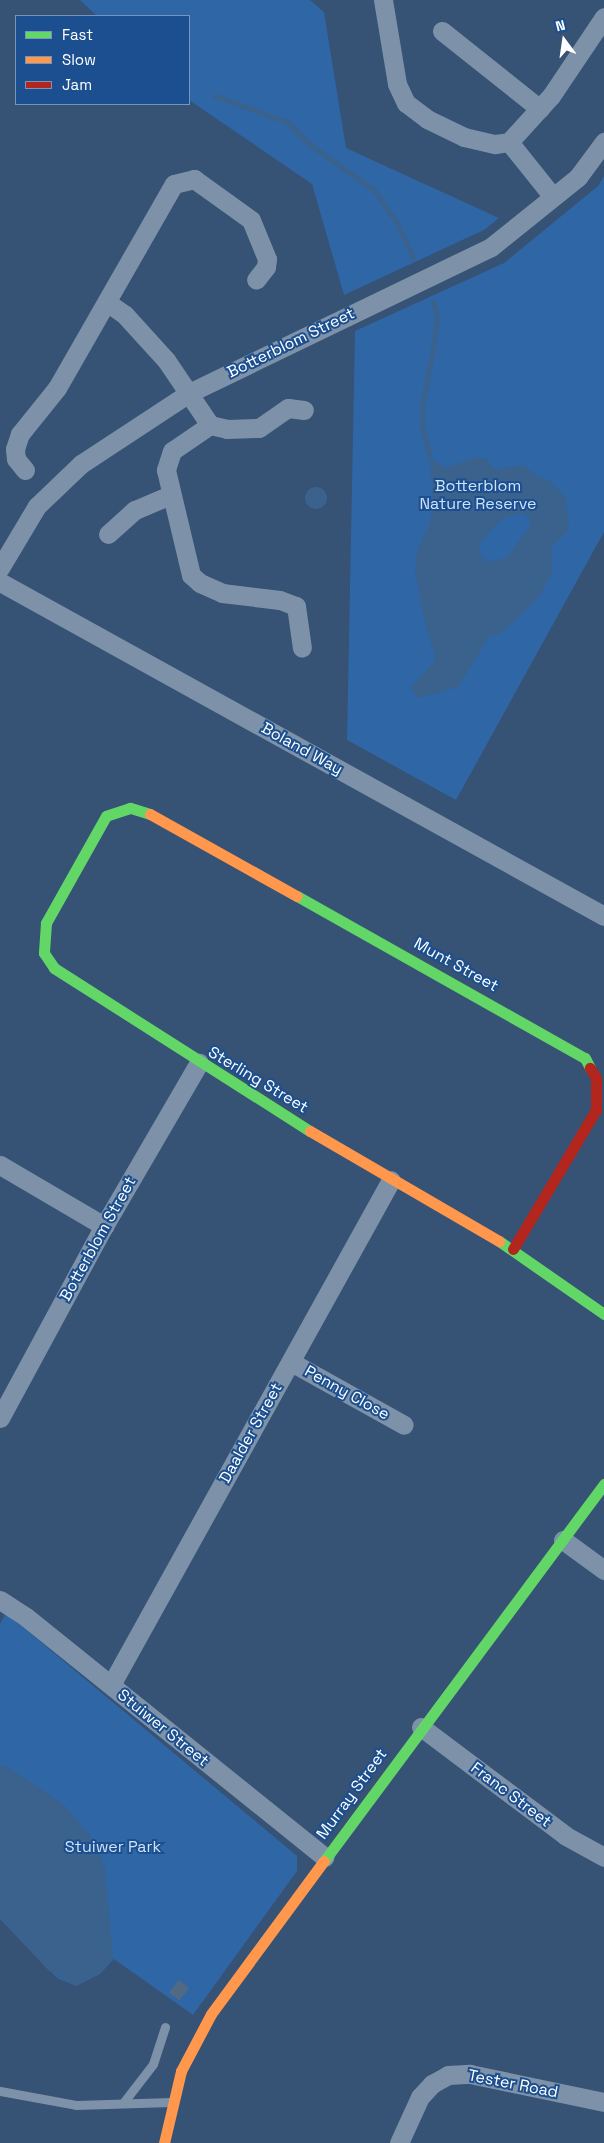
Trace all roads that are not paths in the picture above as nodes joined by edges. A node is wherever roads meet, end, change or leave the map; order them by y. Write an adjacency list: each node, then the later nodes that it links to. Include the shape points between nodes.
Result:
1 (382, 0): 5 (street, via 397,84 406,103 427,119 473,140 495,144)
2 (604, 17): 4 (street)
3 (442, 31): 4 (street)
4 (540, 109): 5 (street)
5 (509, 142): 7 (street)
6 (604, 142): 7 (street, Botterblom Street, via 578,177)
7 (553, 197): 10 (street, Botterblom Street, via 491,248)
8 (256, 280): 9 (street, via 268,259 258,229 243,213 200,183 186,179 168,192)
9 (108, 303): 10 (street, via 133,322); 13 (street, via 57,388 20,434 16,459)
10 (189, 393): 12 (street); 16 (street, Botterblom Street, via 81,464 37,506)
11 (304, 410): 12 (street, via 288,408 259,428 228,429)
12 (210, 425): 14 (street, via 172,452 166,470)
13 (25, 470)
14 (171, 495): 15 (street, via 136,510); 18 (street, via 191,575 200,584 222,593 280,600 296,606)
15 (108, 534)
16 (0, 568)
17 (0, 582): 20 (street, Boland Way)
18 (302, 648)
19 (117, 810): 21 (street, Sterling Street, via 98,826 46,923 44,954 54,968 68,978); 25 (street, Munt Street, via 130,808 148,813 585,1058 596,1078 596,1110)
20 (604, 916)
21 (199, 1063): 23 (street, Sterling Street); 24 (street, Botterblom Street)
22 (0, 1165): 24 (street)
23 (391, 1180): 25 (street, Sterling Street); 27 (street, Daalder Street)
24 (104, 1226): 28 (street, Botterblom Street)
25 (513, 1249): 26 (street, Sterling Street)
26 (604, 1314)
27 (290, 1362): 30 (street, Penny Close); 35 (street, Daalder Street)
28 (7, 1385): 29 (street, Botterblom Street)
29 (0, 1418)
30 (404, 1425)
31 (604, 1484): 32 (street, Murray Street)
32 (564, 1540): 33 (street); 36 (street, Murray Street)
33 (604, 1570)
34 (0, 1600): 35 (street, Stuiwer Street)
35 (111, 1685): 38 (street, Stuiwer Street)
36 (421, 1727): 37 (street, Franc Street, via 566,1836); 38 (street, Murray Street)
37 (604, 1856)
38 (325, 1857): 41 (street, Murray Street, via 200,2031)
39 (165, 2027): 43 (lane, via 153,2064)
40 (0, 2091): 43 (lane, via 52,2102)
41 (171, 2102): 43 (lane); 44 (street, Murray Street)
42 (604, 2102): 45 (street, Tester Road, via 470,2074 448,2075 432,2084 420,2097)
43 (123, 2103)
44 (164, 2143)
45 (399, 2143)

